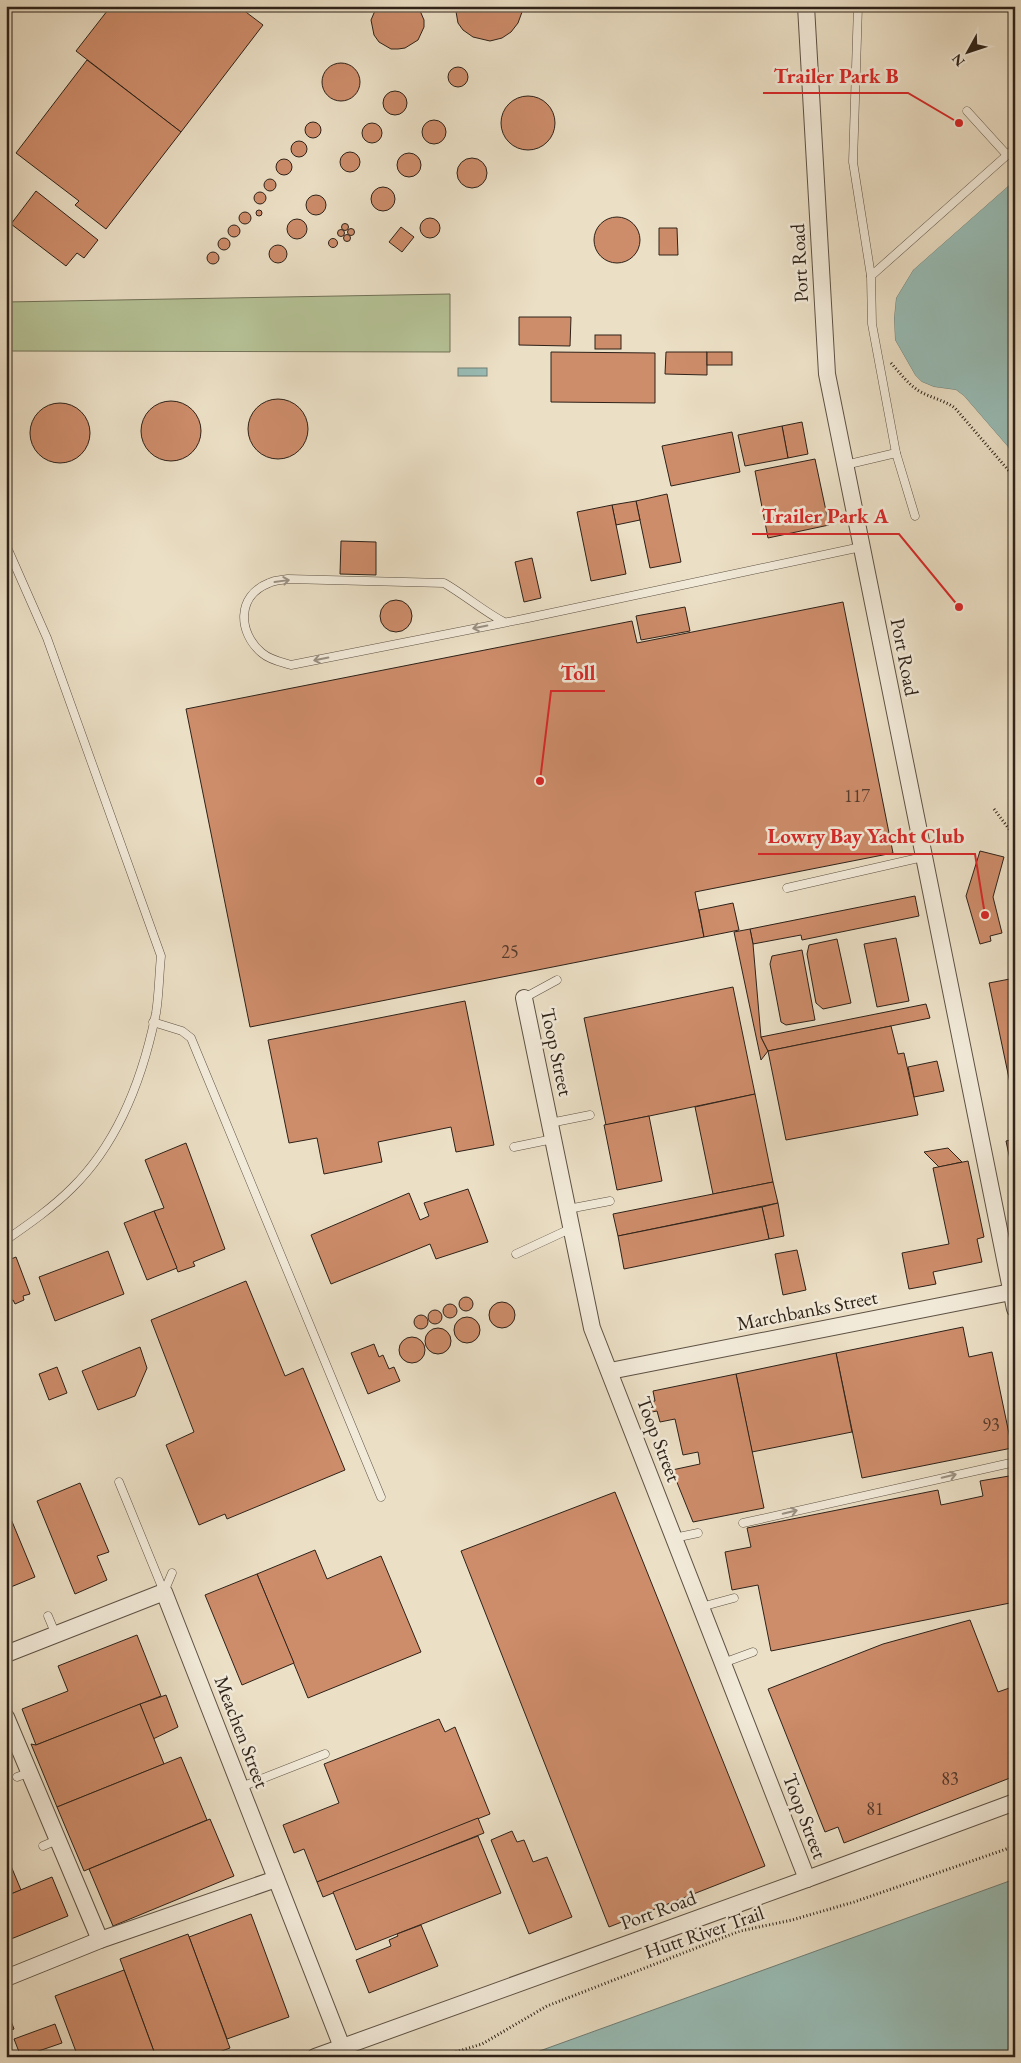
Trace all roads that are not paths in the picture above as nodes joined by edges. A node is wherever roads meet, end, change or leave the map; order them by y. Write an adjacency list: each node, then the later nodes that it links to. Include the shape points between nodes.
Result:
1 (806, 6): 8 (street, Port Road, via 827,374)
2 (858, 6): 6 (lane, via 853,162)
3 (967, 111): 5 (lane)
4 (1015, 148): 5 (lane)
5 (1007, 155): 6 (lane)
6 (871, 276): 7 (lane, via 872,324)
7 (896, 453): 8 (lane); 9 (lane)
8 (845, 465): 11 (street, Port Road)
9 (915, 516)
10 (6, 545): 17 (lane, via 47,638 161,956)
11 (862, 547): 12 (lane); 13 (street, Port Road)
12 (504, 622): 12 (lane, one-way to 12, via 291,665 263,654 247,635 243,619 247,603 256,591 269,583 288,579 444,583)
13 (924, 857): 14 (lane); 26 (street, Port Road)
14 (787, 888)
15 (557, 980): 16 (lane)
16 (524, 998): 19 (street, Toop Street)
17 (153, 1022): 24 (lane, via 136,1088 102,1152 72,1188); 31 (lane, via 182,1031 191,1038)
18 (590, 1115): 19 (lane)
19 (551, 1131): 20 (lane); 22 (street, Toop Street)
20 (514, 1147)
21 (610, 1201): 22 (lane)
22 (568, 1209): 23 (street, Toop Street)
23 (572, 1228): 25 (lane); 28 (street, Toop Street, via 592,1328)
24 (6, 1240)
25 (516, 1254)
26 (1011, 1292): 27 (street, Port Road); 28 (street, Marchbanks Street)
27 (1015, 1309)
28 (610, 1371): 34 (street, Toop Street)
29 (1015, 1462): 32 (lane, one-way to 29)
30 (119, 1482): 36 (lane)
31 (381, 1497)
32 (742, 1523)
33 (698, 1533): 34 (lane)
34 (674, 1538): 38 (street, Toop Street)
35 (172, 1573): 36 (lane)
36 (164, 1592): 40 (street); 46 (street, Meachen Street)
37 (734, 1598): 38 (lane)
38 (701, 1607): 43 (street, Toop Street)
39 (48, 1616): 40 (lane)
40 (56, 1635): 42 (street)
41 (753, 1652): 43 (lane)
42 (6, 1654)
43 (723, 1664): 49 (street, Toop Street)
44 (6, 1717): 50 (street, via 23,1775 50,1843)
45 (325, 1754): 46 (lane)
46 (241, 1788): 48 (street, Meachen Street)
47 (1015, 1802): 49 (street, Port Road)
48 (276, 1879): 50 (street); 52 (street, Meachen Street)
49 (807, 1879): 52 (street, Port Road)
50 (100, 1940): 51 (street)
51 (6, 1978)
52 (342, 2047): 53 (street, Port Road)
53 (315, 2057)

